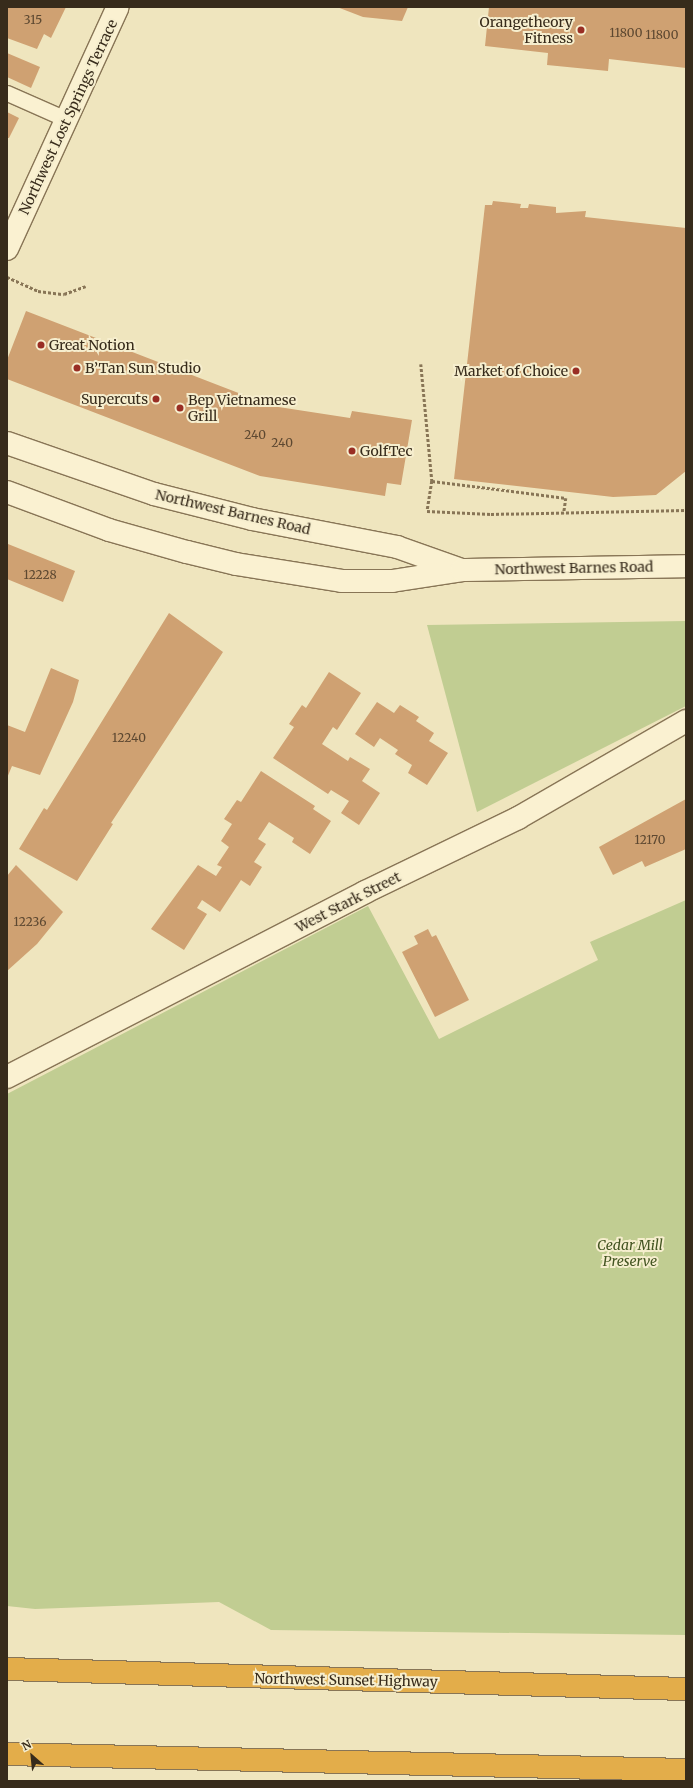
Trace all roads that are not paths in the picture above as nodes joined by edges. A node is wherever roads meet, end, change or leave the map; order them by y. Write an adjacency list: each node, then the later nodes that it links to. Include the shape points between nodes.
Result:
1 (118, 7): 3 (main road, Northwest Lost Springs Terrace)
2 (7, 93): 3 (lane)
3 (66, 119): 4 (main road, Northwest Lost Springs Terrace)
4 (7, 249)
5 (7, 443): 8 (main road, Northwest Barnes Road, via 154,494 252,519 397,547)
6 (7, 492): 8 (main road, Northwest Barnes Road, via 109,530 236,564 342,581 392,581)
7 (686, 566): 8 (main road, Northwest Barnes Road)
8 (462, 570)
9 (686, 721): 10 (main road, West Stark Street, via 518,818 365,892)
10 (7, 1077)
11 (7, 1669): 12 (highway, Northwest Sunset Highway)
12 (686, 1689)
13 (7, 1754): 14 (highway)
14 (686, 1770)

